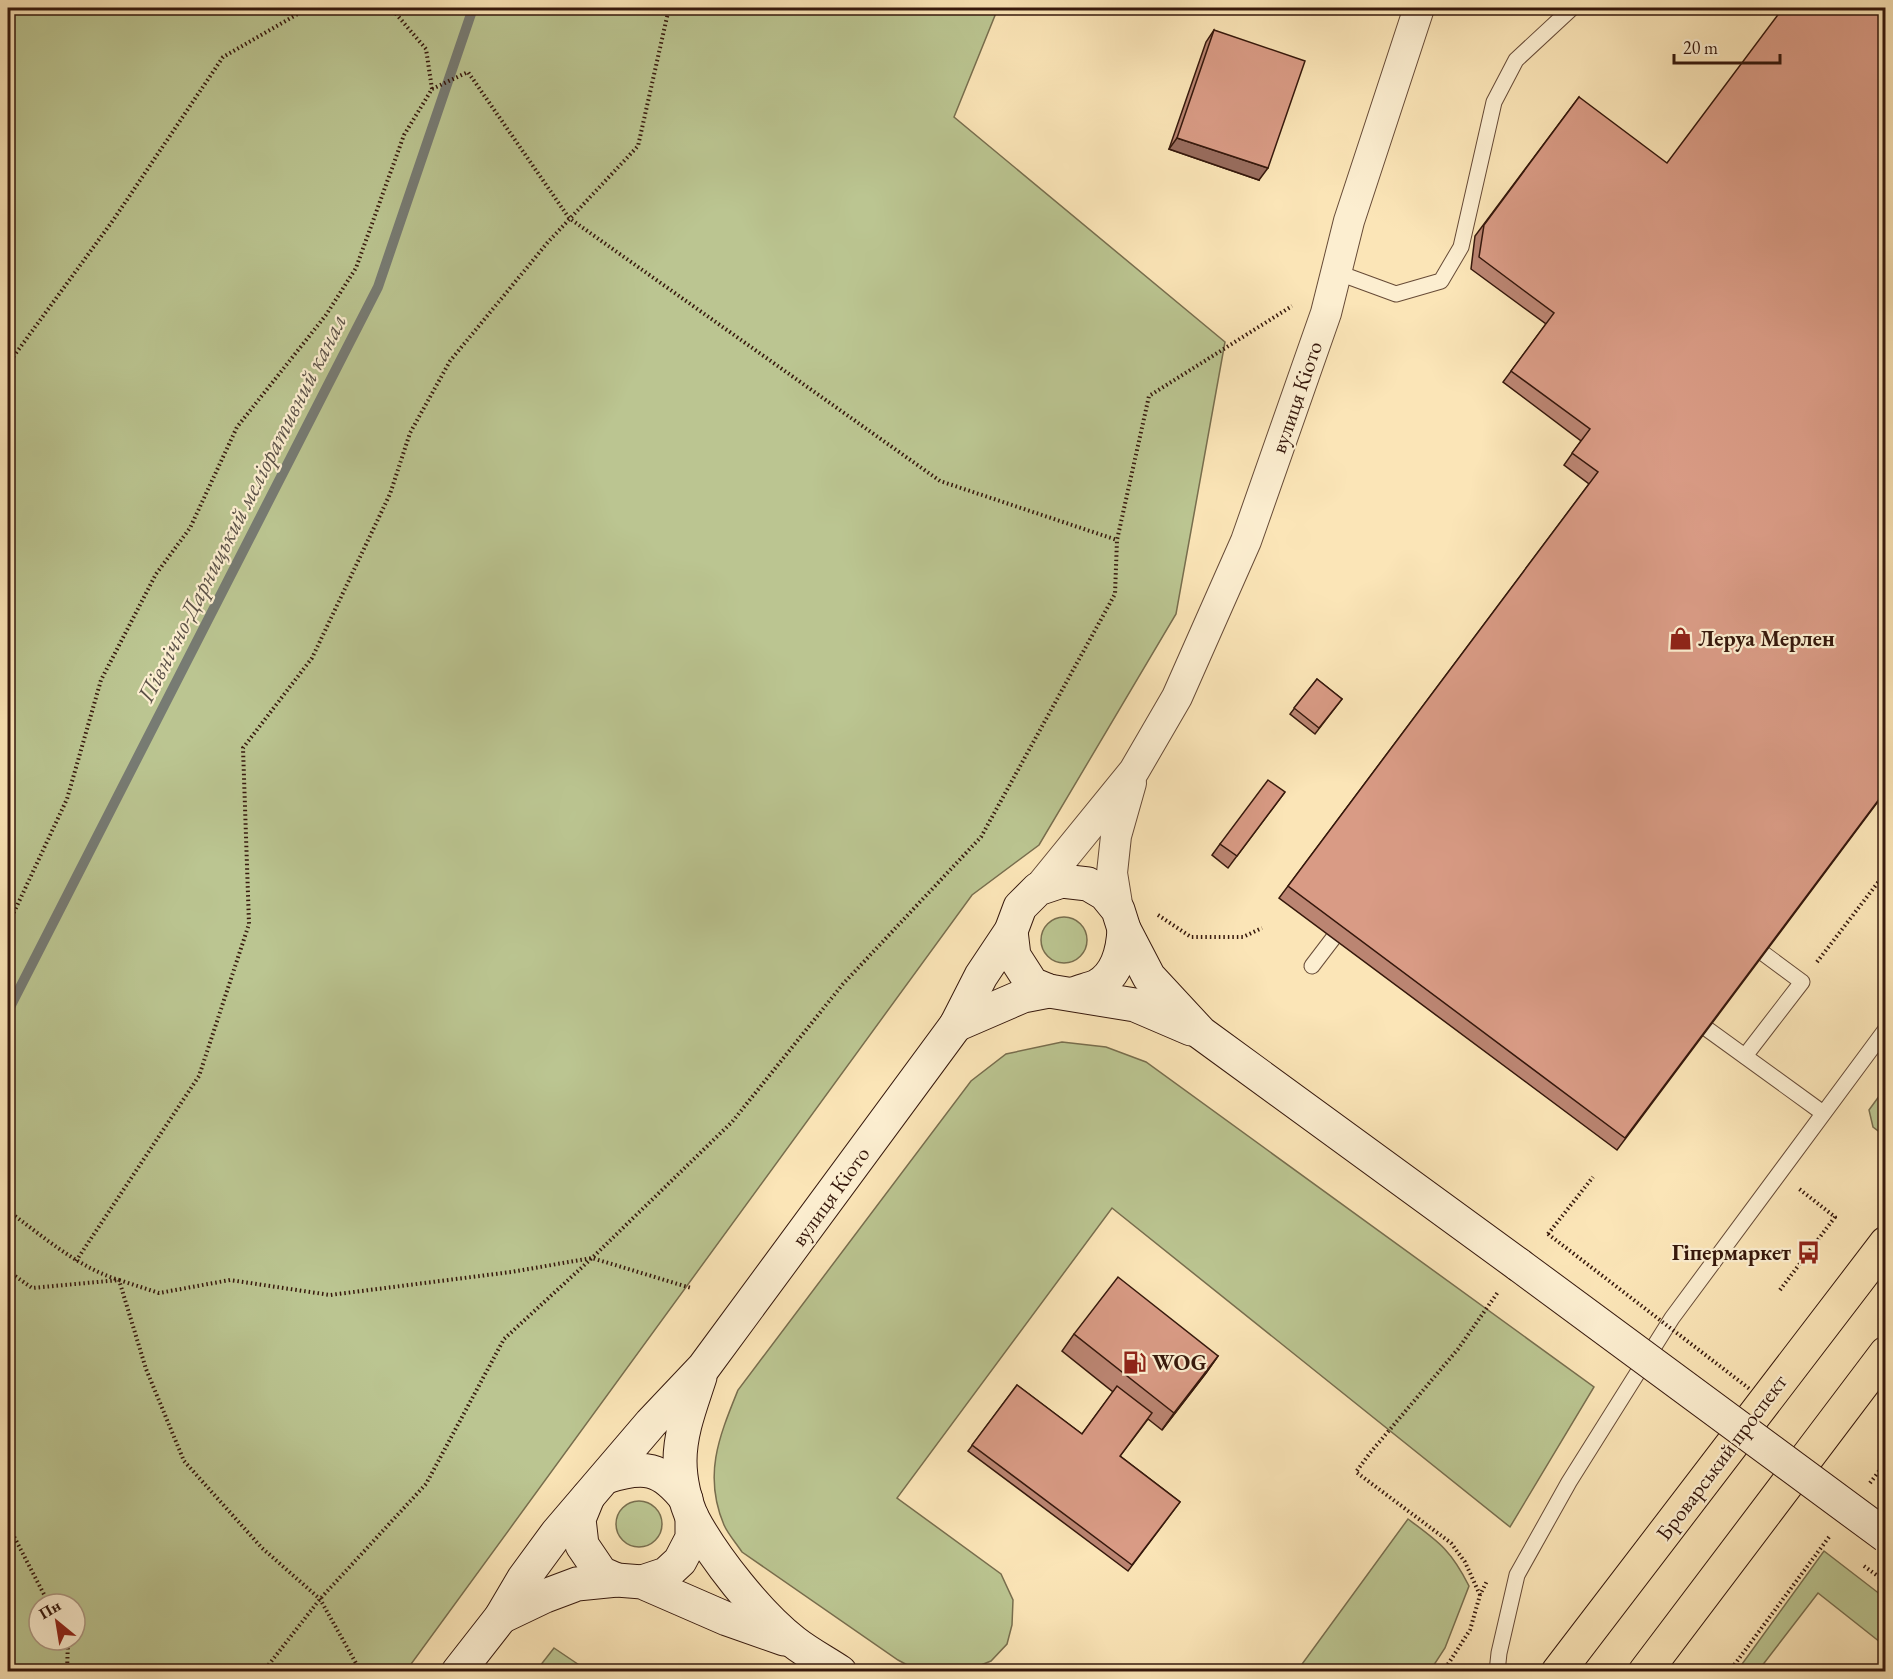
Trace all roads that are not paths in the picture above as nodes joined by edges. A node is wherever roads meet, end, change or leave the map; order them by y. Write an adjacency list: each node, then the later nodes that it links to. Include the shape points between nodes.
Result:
1 (1419, 8): 3 (street, вулиця Кіото)
2 (1572, 8): 3 (lane, via 1516,60 1494,102 1461,247 1441,281 1396,294)
3 (1336, 272): 4 (street, вулиця Кіото, via 1326,313 1246,541 1177,698)
4 (1134, 771): 5 (street); 7 (street, via 1116,836 1112,873)
5 (1038, 889): 7 (street, via 1062,881 1088,884 1105,894); 8 (street, via 1020,907)
6 (1353, 912): 10 (lane)
7 (1121, 919): 11 (street, via 1123,949 1112,972 1098,985); 15 (street, via 1149,977)
8 (1011, 931): 11 (street, via 1014,956 1032,984); 13 (street, вулиця Кіото, via 981,976)
9 (1736, 933): 16 (lane, via 1802,982)
10 (1312, 966)
11 (1061, 992): 13 (street, via 1023,996); 15 (street, via 1135,1005)
12 (1678, 1008): 16 (lane)
13 (956, 1025): 20 (street, вулиця Кіото)
14 (1886, 1029): 17 (lane)
15 (1201, 1033): 23 (street, bridge)
16 (1745, 1056): 17 (lane)
17 (1823, 1113): 29 (lane, via 1672,1318 1569,1482 1517,1575)
18 (1886, 1243): 30 (highway, Броварський проспект)
19 (1882, 1358): 31 (highway)
20 (704, 1367): 21 (street); 22 (street, via 684,1424 680,1462)
21 (597, 1486): 22 (street, via 630,1469 656,1473 673,1483); 24 (street, via 579,1519 582,1545 600,1573); 25 (street, via 524,1578)
22 (689, 1508): 24 (street, via 692,1538 680,1561 666,1574); 26 (street, via 722,1564)
23 (1886, 1536)
24 (630, 1581): 25 (street, via 577,1584); 26 (street)
25 (501, 1617): 27 (street)
26 (794, 1642): 28 (street)
27 (458, 1671)
28 (840, 1671)
29 (1497, 1671)
30 (1558, 1671)
31 (1645, 1671)

